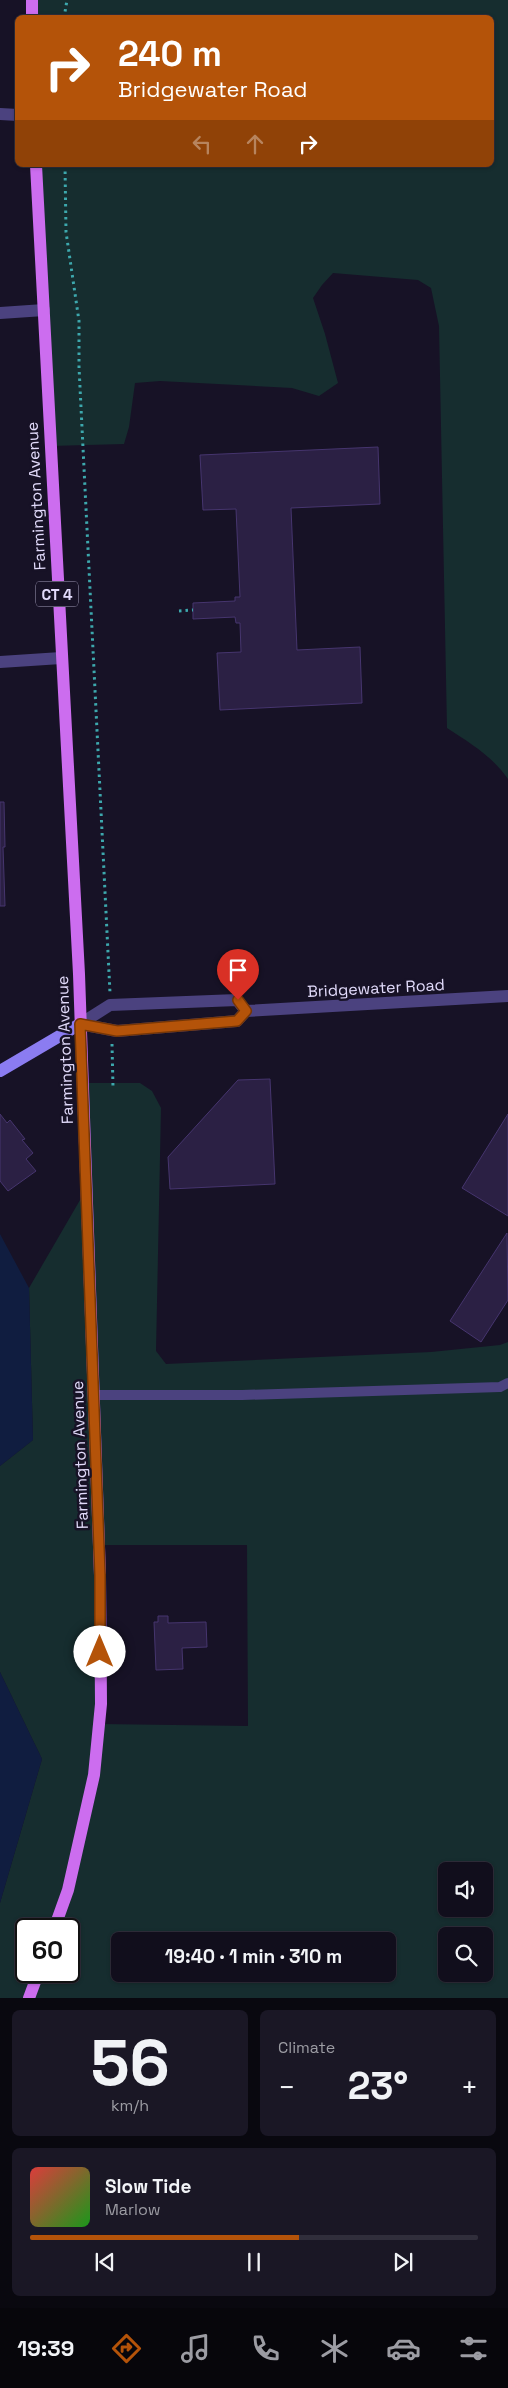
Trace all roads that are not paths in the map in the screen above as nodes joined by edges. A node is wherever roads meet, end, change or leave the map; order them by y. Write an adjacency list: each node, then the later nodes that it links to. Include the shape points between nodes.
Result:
1 (32, 0): 2 (main road)
2 (32, 15)
3 (0, 114): 4 (street)
4 (15, 115)
5 (36, 167): 6 (main road, Farmington Avenue / CT 4)
6 (44, 310): 7 (street); 8 (main road, Farmington Avenue / CT 4)
7 (0, 313)
8 (61, 658): 9 (street); 12 (main road, Farmington Avenue / CT 4)
9 (0, 662)
10 (508, 996): 11 (street, Bridgewater Road)
11 (246, 1011): 12 (street, Bridgewater Road, via 237,1021 117,1031); 12 (street, via 238,1000 110,1005)
12 (80, 1024): 13 (street); 15 (main road, Farmington Avenue / CT 4)
13 (0, 1071)
14 (508, 1383): 15 (lane, via 500,1387 252,1395)
15 (94, 1395): 16 (main road, Farmington Avenue / CT 4, via 101,1704 94,1774 68,1890)
16 (58, 1918)
17 (35, 1983): 18 (main road)
18 (29, 1998)

